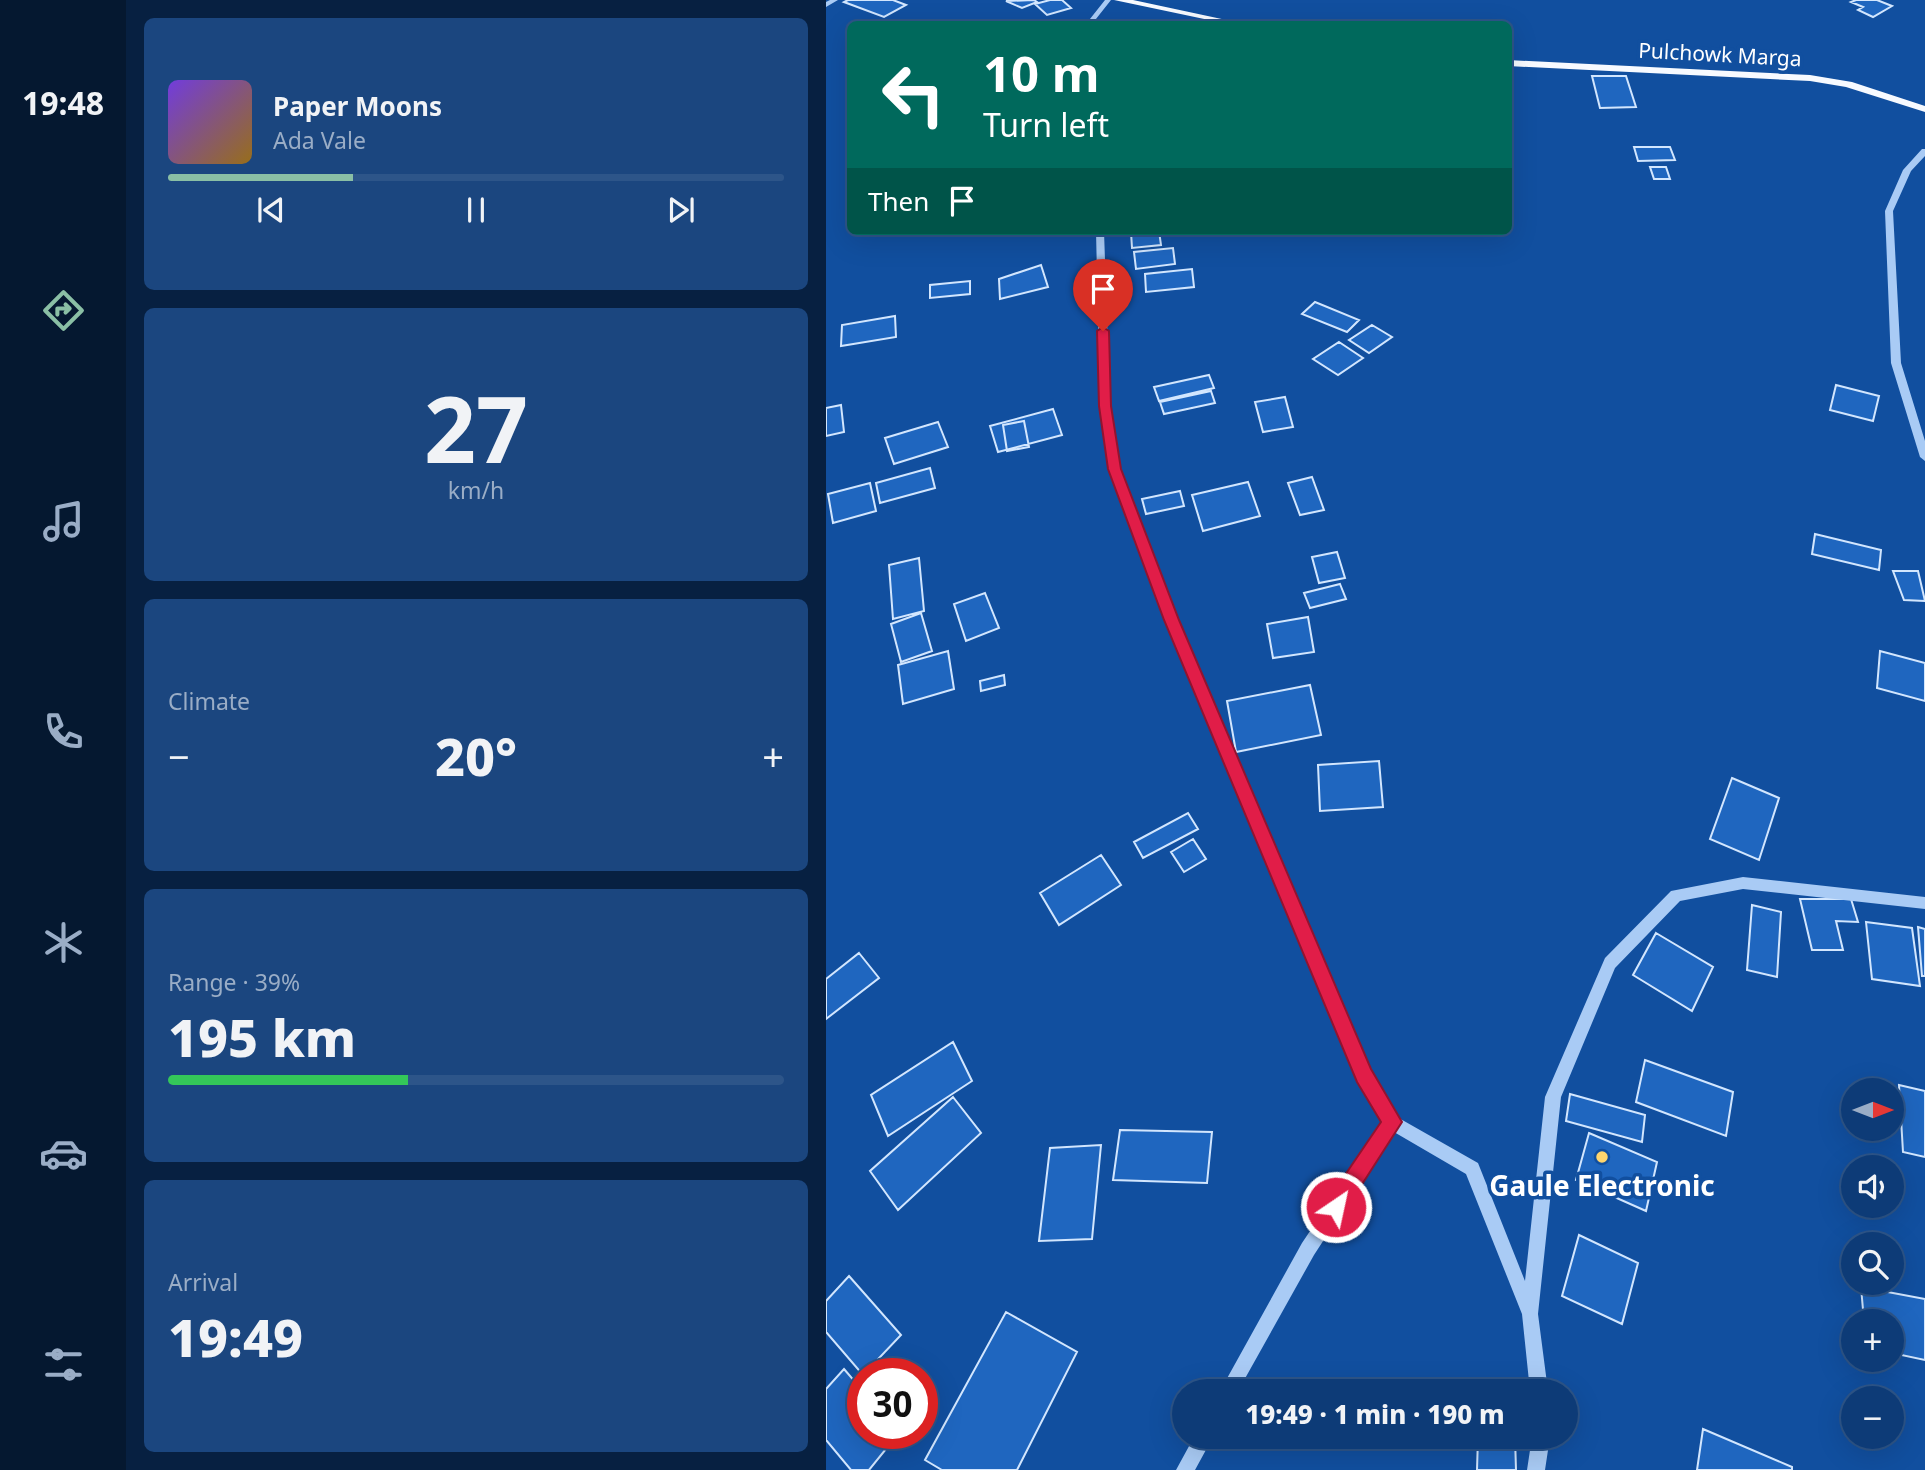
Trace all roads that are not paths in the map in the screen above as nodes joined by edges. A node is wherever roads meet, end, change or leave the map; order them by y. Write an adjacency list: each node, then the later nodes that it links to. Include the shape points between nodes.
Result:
1 (835, 0): 4 (street)
2 (1108, 0): 5 (street)
3 (1119, 0): 6 (main road)
4 (826, 5)
5 (1091, 21)
6 (1225, 21)
7 (1512, 63): 8 (main road, Pulchowk Marga, via 1810,78 1848,84)
8 (1925, 110)
9 (1925, 151): 11 (street, via 1907,170 1889,211 1896,363)
10 (1100, 235): 13 (street, via 1105,406 1115,469 1172,620 1359,1063)
11 (1925, 457)
12 (1925, 903): 14 (street, via 1742,883 1676,895 1610,962 1553,1097)
13 (1392, 1122): 14 (street, via 1472,1169); 15 (street, via 1308,1249)
14 (1530, 1314): 16 (street)
15 (1236, 1379)
16 (1538, 1379)
17 (1197, 1449): 19 (street)
18 (1539, 1449): 20 (street)
19 (1185, 1470)
20 (1536, 1470)

